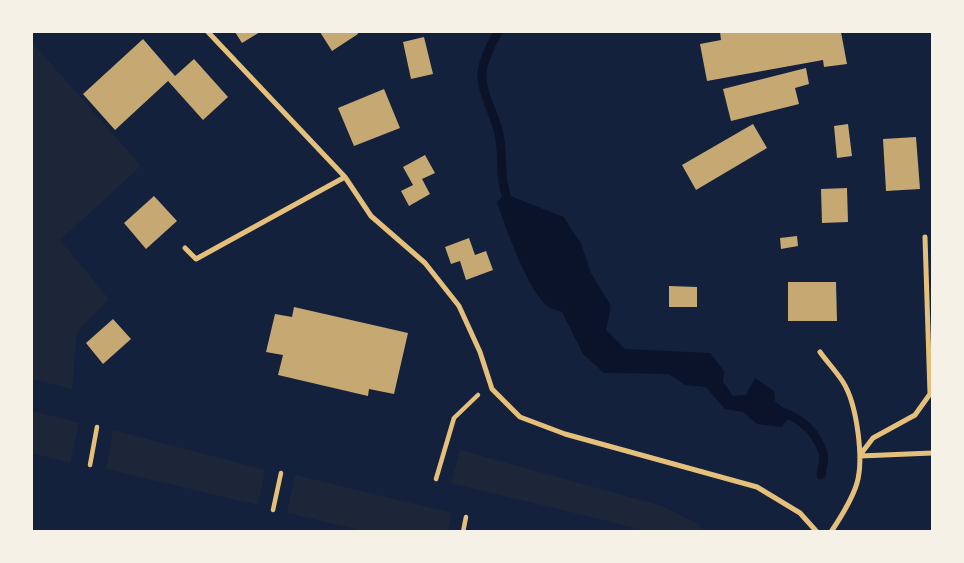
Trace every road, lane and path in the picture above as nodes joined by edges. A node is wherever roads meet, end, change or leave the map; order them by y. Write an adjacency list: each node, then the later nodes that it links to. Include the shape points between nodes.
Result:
1 (208, 32): 2 (lane)
2 (345, 177): 4 (lane, via 196,259); 6 (lane, via 371,216 425,263 460,306)
3 (925, 237): 7 (lane)
4 (185, 248)
5 (820, 352): 10 (lane, via 845,384)
6 (492, 389): 13 (path, via 474,398 454,418); 17 (lane, via 520,417 565,435 757,487 800,513)
7 (931, 394): 10 (lane, via 915,415 873,438)
8 (97, 427): 11 (path)
9 (933, 453): 10 (lane)
10 (860, 456): 18 (lane, via 857,483)
11 (90, 465)
12 (281, 473): 14 (path)
13 (436, 479)
14 (273, 510)
15 (466, 517): 16 (path)
16 (463, 531)
17 (817, 531)
18 (831, 531)

